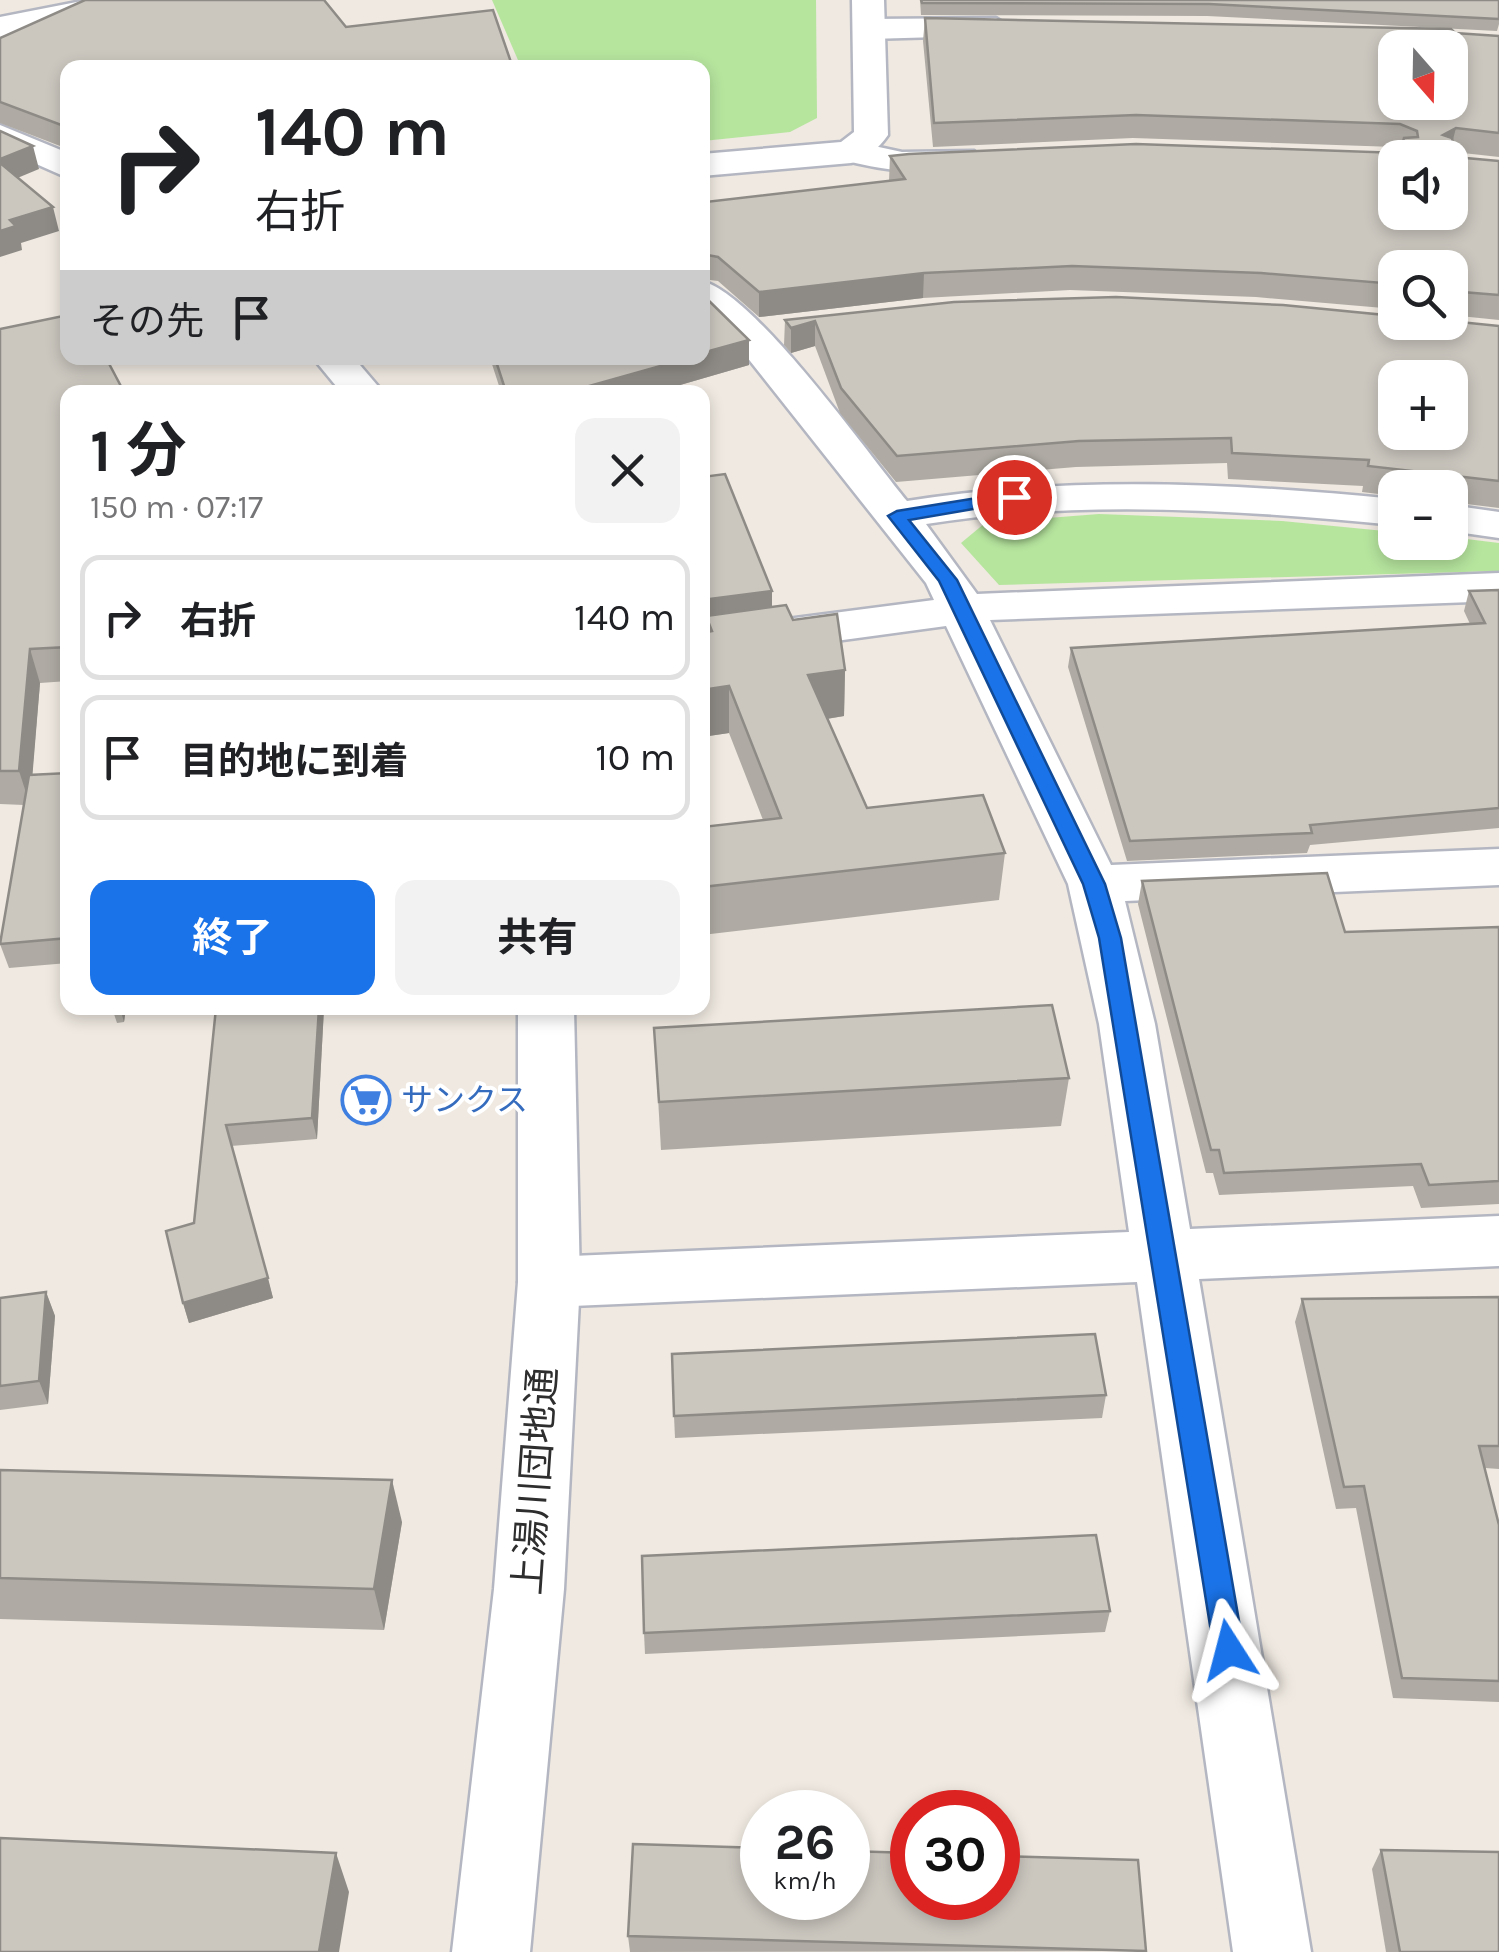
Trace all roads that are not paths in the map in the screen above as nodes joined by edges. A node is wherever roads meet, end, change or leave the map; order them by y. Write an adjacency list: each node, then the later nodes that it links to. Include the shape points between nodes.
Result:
1 (135, 0): 3 (street)
2 (869, 14): 4 (street); 6 (street, via 871,134)
3 (0, 27)
4 (1022, 28)
5 (0, 136): 8 (street)
6 (851, 152): 7 (street, via 902,162); 9 (street)
7 (994, 156)
8 (60, 163)
9 (710, 164)
10 (710, 297): 14 (street, via 768,331)
11 (339, 365): 12 (street)
12 (357, 385)
13 (1378, 511): 14 (street, via 1200,498 1014,497)
14 (897, 516): 18 (street, via 948,580)
15 (1468, 521): 16 (street)
16 (1499, 526)
17 (1499, 587): 18 (street)
18 (962, 610): 19 (street); 21 (street)
19 (710, 644)
20 (1499, 866): 21 (street)
21 (1094, 884): 24 (street, via 1110,938)
22 (546, 1015): 25 (street, 上湯川団地通)
23 (1499, 1241): 24 (street)
24 (1163, 1254): 25 (street); 27 (street)
25 (548, 1282): 26 (street, 上湯川団地通, via 529,1589)
26 (491, 1952)
27 (1272, 1952)

